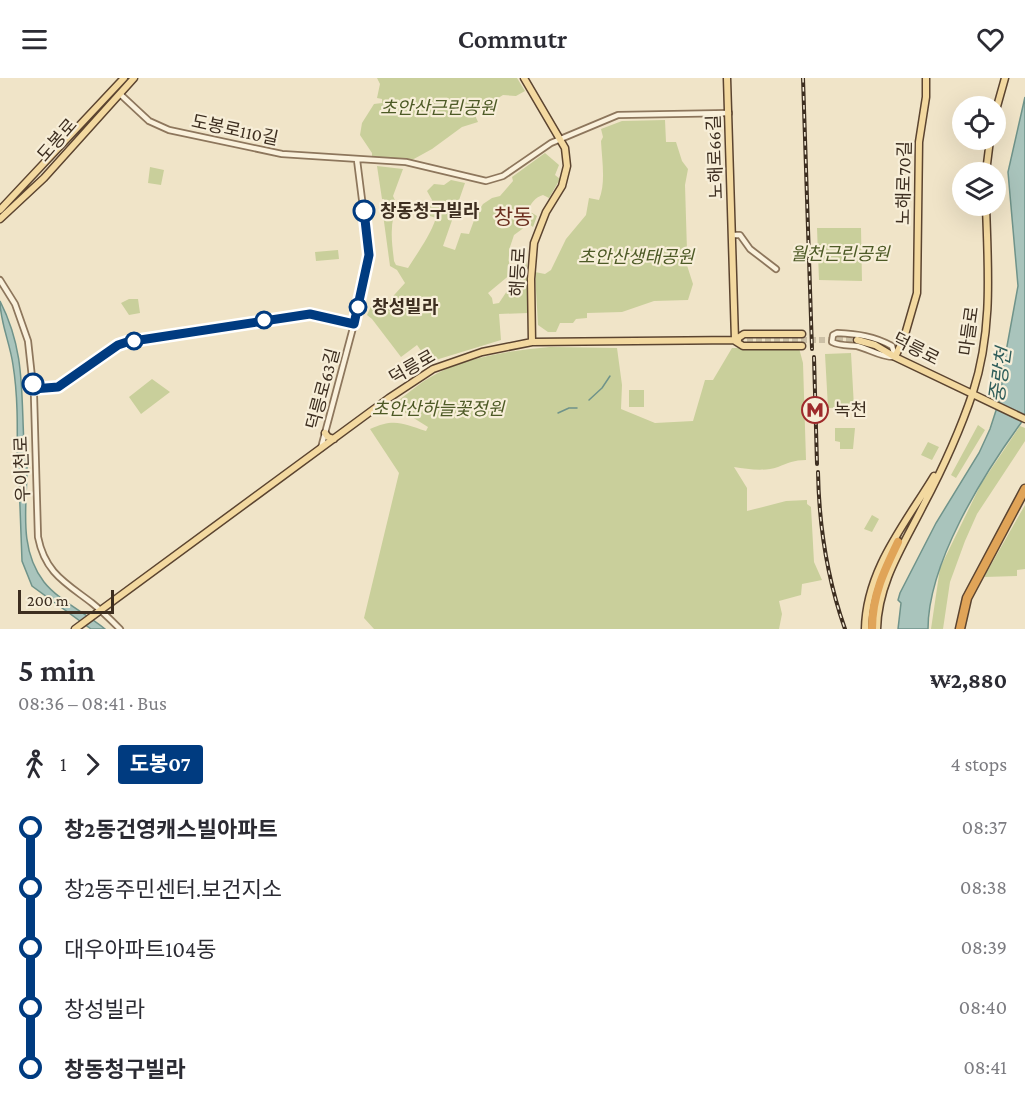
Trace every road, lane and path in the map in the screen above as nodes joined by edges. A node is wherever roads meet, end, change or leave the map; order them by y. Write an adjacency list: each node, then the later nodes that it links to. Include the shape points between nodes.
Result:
1 (124, 78): 12 (main road, 도봉로)
2 (134, 78): 7 (main road, 도봉로)
3 (524, 78): 10 (main road, 해등로)
4 (727, 78): 9 (main road, 노해로66길)
5 (926, 78): 25 (main road, 노해로70길, via 919,142 917,293)
6 (1005, 78): 8 (main road)
7 (120, 94): 11 (street, 도봉로110길, via 149,121 169,130 276,153); 14 (main road, 도봉로, via 44,178)
8 (1000, 96)
9 (729, 113): 10 (street, 도봉로110길, via 618,115); 15 (main road, 노해로66길)
10 (560, 140): 11 (street, 도봉로110길, via 532,154 503,176 486,181 406,162); 22 (main road, 해등로, via 567,169 541,222 532,257)
11 (357, 160): 28 (street, 덕릉로63길, via 369,255)
12 (0, 210)
13 (986, 216): 26 (main road, 마들로, via 989,297)
14 (0, 219)
15 (733, 235): 16 (street, via 740,235 750,249); 20 (main road, 노해로66길)
16 (776, 269)
17 (0, 280): 41 (street, 우이천로, via 18,311 28,341 41,552 52,572)
18 (781, 334): 19 (main road); 20 (main road, via 744,334); 23 (main road, via 787,340)
19 (802, 334)
20 (736, 340): 22 (main road, 덕릉로); 23 (main road, via 743,346)
21 (857, 340): 25 (main road, 덕릉로)
22 (532, 342): 29 (main road, 덕릉로, via 482,352 433,369)
23 (781, 346): 24 (main road)
24 (802, 346)
25 (895, 357): 25 (street, via 892,346 881,339 833,335 832,342 837,345); 26 (main road, 덕릉로)
26 (972, 393): 27 (main road, 덕릉로); 31 (main road, 마들로)
27 (1025, 419)
28 (325, 433): 29 (main road); 30 (street, 덕릉로63길)
29 (334, 439): 30 (main road, 덕릉로)
30 (321, 448): 41 (main road, 덕릉로)
31 (947, 455): 35 (main road, 마들로); 36 (main road, 마들로)
32 (1025, 481): 39 (highway)
33 (1025, 489): 38 (highway)
34 (1025, 498): 38 (highway)
35 (906, 521): 36 (main road, via 914,523); 44 (main road, 마들로, via 875,576)
36 (912, 527): 46 (main road, 마들로, via 885,583)
37 (898, 542): 45 (highway, via 879,581)
38 (997, 542): 39 (highway)
39 (990, 552): 40 (highway)
40 (983, 567): 47 (highway, via 965,603); 48 (highway)
41 (98, 611): 42 (main road, 덕릉로); 43 (street, 우이천로)
42 (76, 628)
43 (120, 629)
44 (865, 629)
45 (872, 629)
46 (877, 629)
47 (960, 629)
48 (966, 629)

